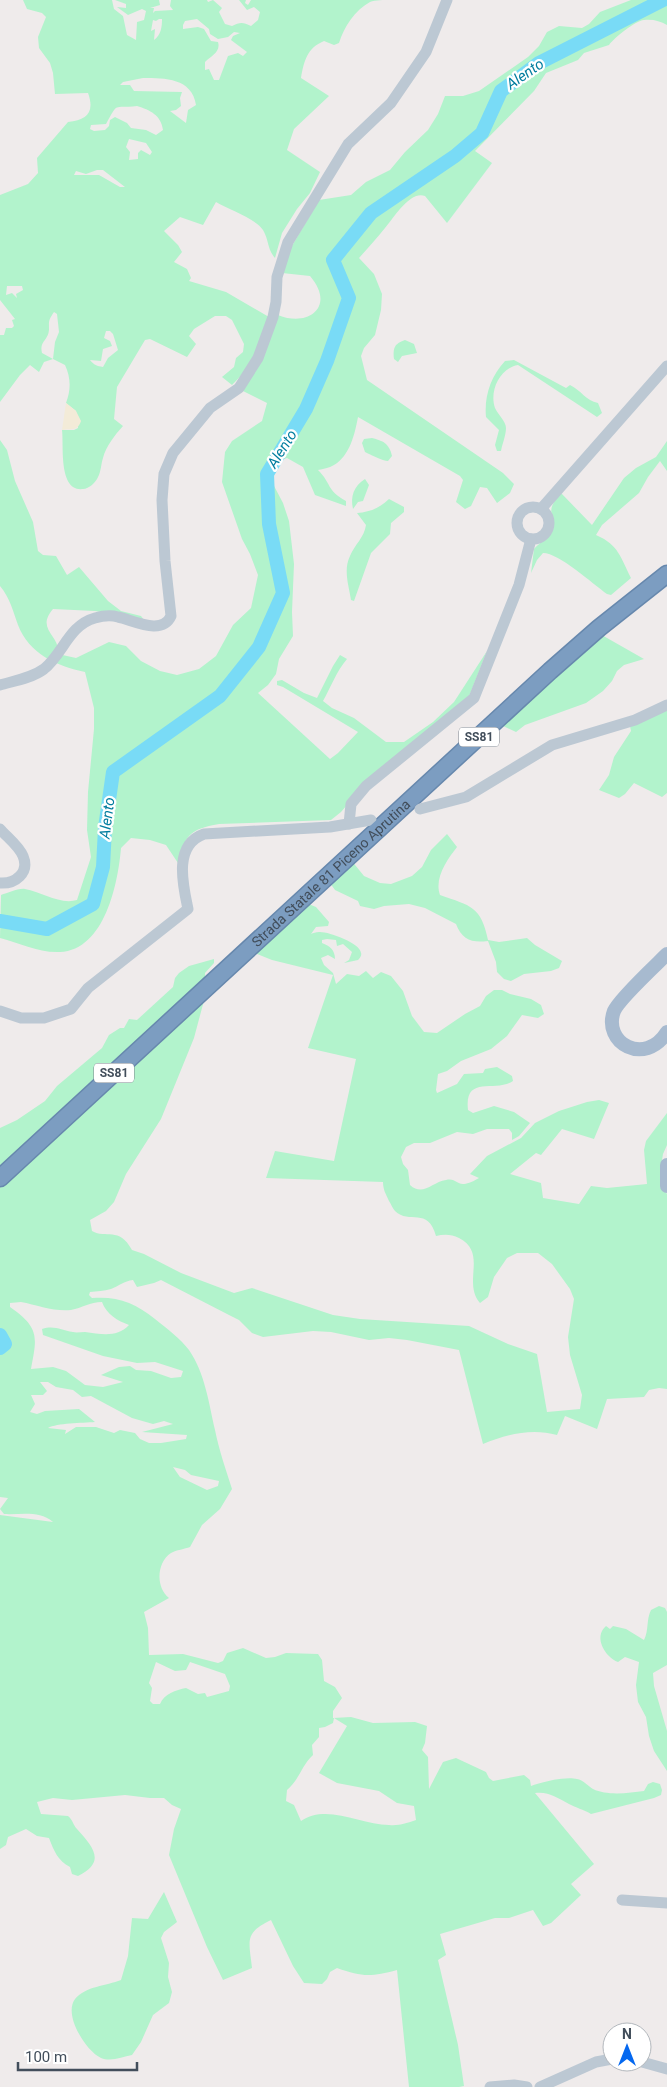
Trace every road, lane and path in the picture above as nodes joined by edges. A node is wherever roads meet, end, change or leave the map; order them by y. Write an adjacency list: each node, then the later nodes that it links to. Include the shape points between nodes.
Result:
1 (448, 0): 6 (street, via 426,52 391,103 348,144 288,242 277,277 273,317 258,358 239,388 210,408 173,453 164,474 162,500 170,620 159,626 118,617 87,621 76,629 44,669)
2 (667, 366): 3 (street)
3 (541, 509): 4 (street, via 548,518 548,528 541,537); 4 (street, via 526,509 517,521 518,531)
4 (530, 539): 10 (street, via 519,585 474,698 366,786 351,804)
5 (667, 574): 17 (highway, Strada Statale 81 Piceno Aprutina / SS81, via 598,628)
6 (0, 685)
7 (667, 706): 8 (street, via 635,720 552,745 466,797)
8 (420, 809)
9 (370, 820): 10 (street)
10 (349, 824): 14 (street, via 198,836 188,846 182,873 188,909 88,988 71,1009 44,1018 21,1018)
11 (0, 829): 12 (street, via 23,856 24,864 18,879)
12 (0, 883)
13 (667, 954): 15 (main road, via 614,1010 612,1024 613,1032 621,1041 640,1050 661,1042)
14 (0, 1012)
15 (667, 1032)
16 (667, 1165): 18 (main road)
17 (0, 1178)
18 (667, 1186)
19 (622, 1900): 20 (street)
20 (667, 1903)
21 (602, 2061): 26 (street)
22 (652, 2065): 23 (street)
23 (667, 2069)
24 (490, 2087): 25 (street)
25 (527, 2087)
26 (540, 2087)

